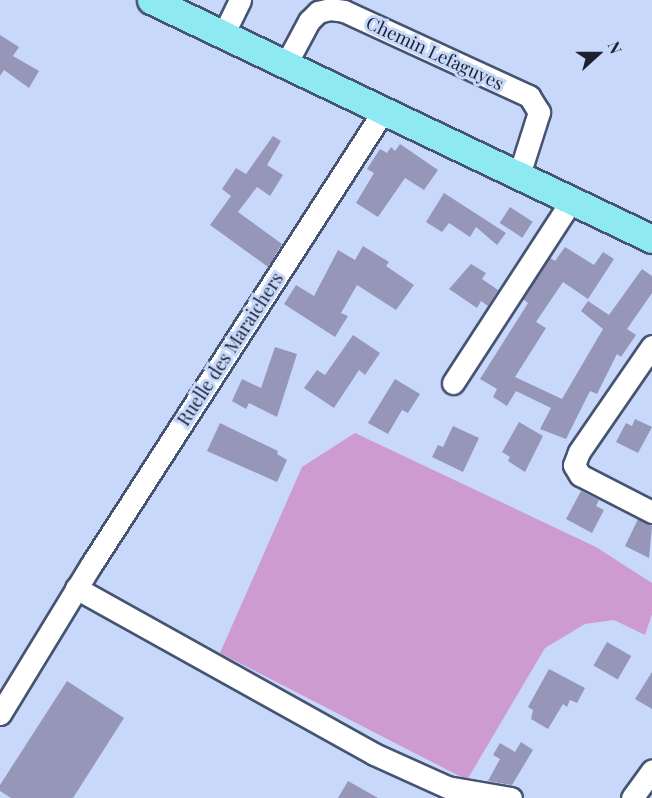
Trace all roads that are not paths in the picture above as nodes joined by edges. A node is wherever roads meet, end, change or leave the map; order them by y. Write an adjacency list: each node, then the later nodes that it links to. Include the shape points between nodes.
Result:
1 (240, 0): 3 (street)
2 (156, 1): 3 (main road)
3 (223, 35): 4 (main road)
4 (286, 64): 5 (main road); 6 (street, Chemin Lefaguyes, via 309,21 318,12 337,10 530,96 539,112)
5 (384, 110): 6 (main road); 12 (street, Ruelle des Maraichers)
6 (519, 175): 7 (main road)
7 (572, 200): 8 (main road); 10 (street)
8 (652, 239)
9 (652, 346): 11 (street, via 574,465 580,475)
10 (453, 383)
11 (652, 512)
12 (76, 588): 13 (street, Ruelle des Maraichers); 15 (street, via 374,754 447,787)
13 (0, 714)
14 (652, 770): 16 (street)
15 (511, 798)
16 (632, 798)

